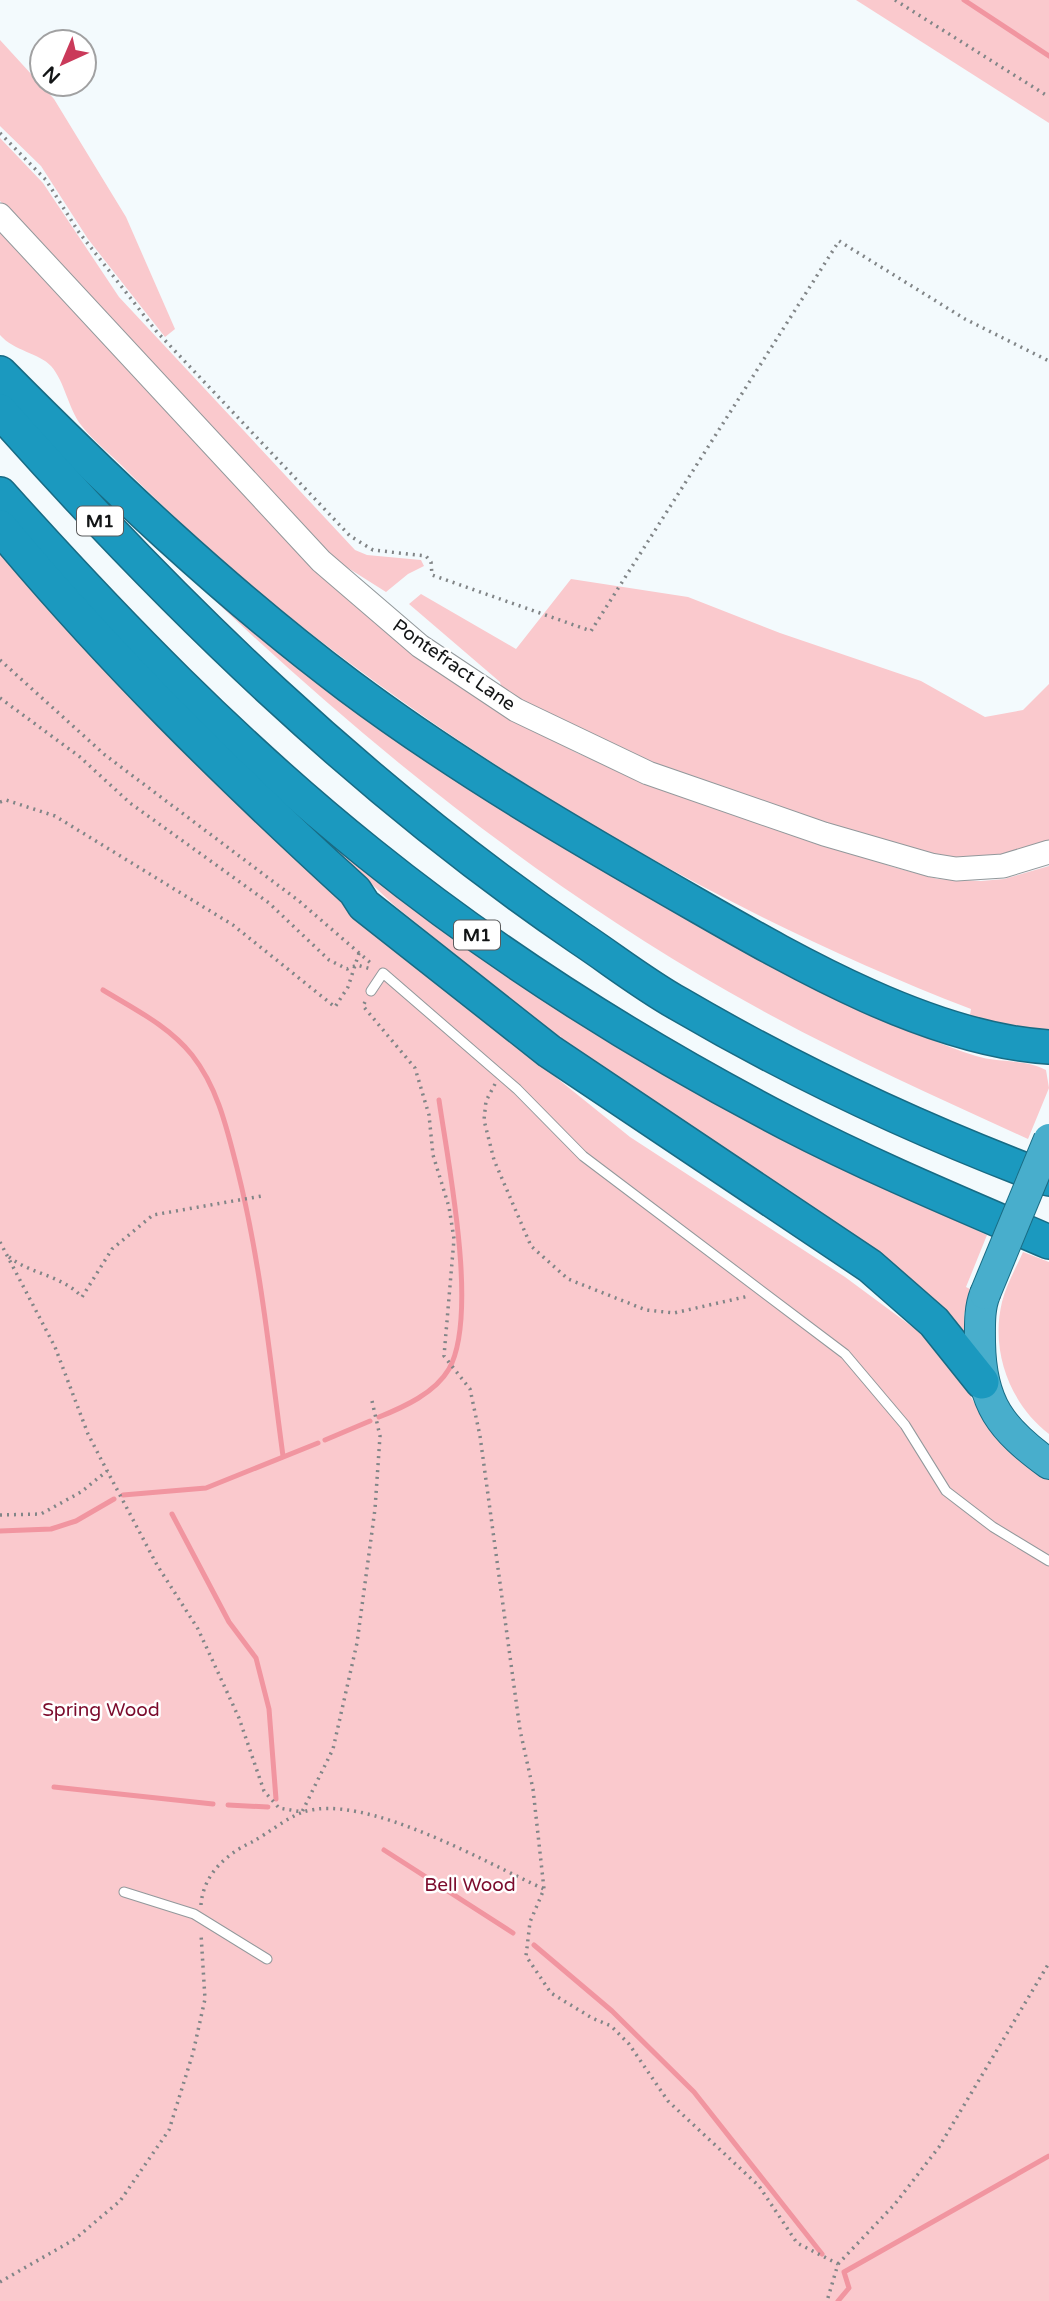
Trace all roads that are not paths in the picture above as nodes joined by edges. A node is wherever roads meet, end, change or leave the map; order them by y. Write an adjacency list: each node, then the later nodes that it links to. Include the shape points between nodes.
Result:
1 (0, 215): 7 (street, Pontefract Lane, via 321,561 420,646 516,709 648,773 824,834 931,865 956,869 1003,866)
2 (0, 373): 10 (highway, M1, via 188,554 348,685 444,754 646,876 826,975 979,1037)
3 (0, 411): 12 (highway, M1, via 203,628 460,853 677,1003 823,1083 958,1145)
4 (0, 494): 13 (highway, M1, via 77,580 268,768 371,855 475,933 616,1026 788,1123)
5 (0, 527): 8 (highway, M1, via 110,655 191,738 355,891)
6 (0, 555): 8 (highway, M1, via 138,713 339,897)
7 (1049, 852)
8 (364, 905): 14 (highway, M1, via 549,1051 870,1266 934,1322)
9 (371, 992): 16 (lane, via 383,973 500,1074 583,1156 845,1354 905,1425 946,1491)
10 (1049, 1047)
11 (1049, 1139): 14 (highway, bridge, via 985,1294 980,1322)
12 (1049, 1179)
13 (1049, 1242)
14 (982, 1382): 15 (highway, via 1003,1422)
15 (1049, 1464)
16 (1049, 1561)
17 (124, 1892): 18 (lane, via 174,1905)
18 (267, 1959)

